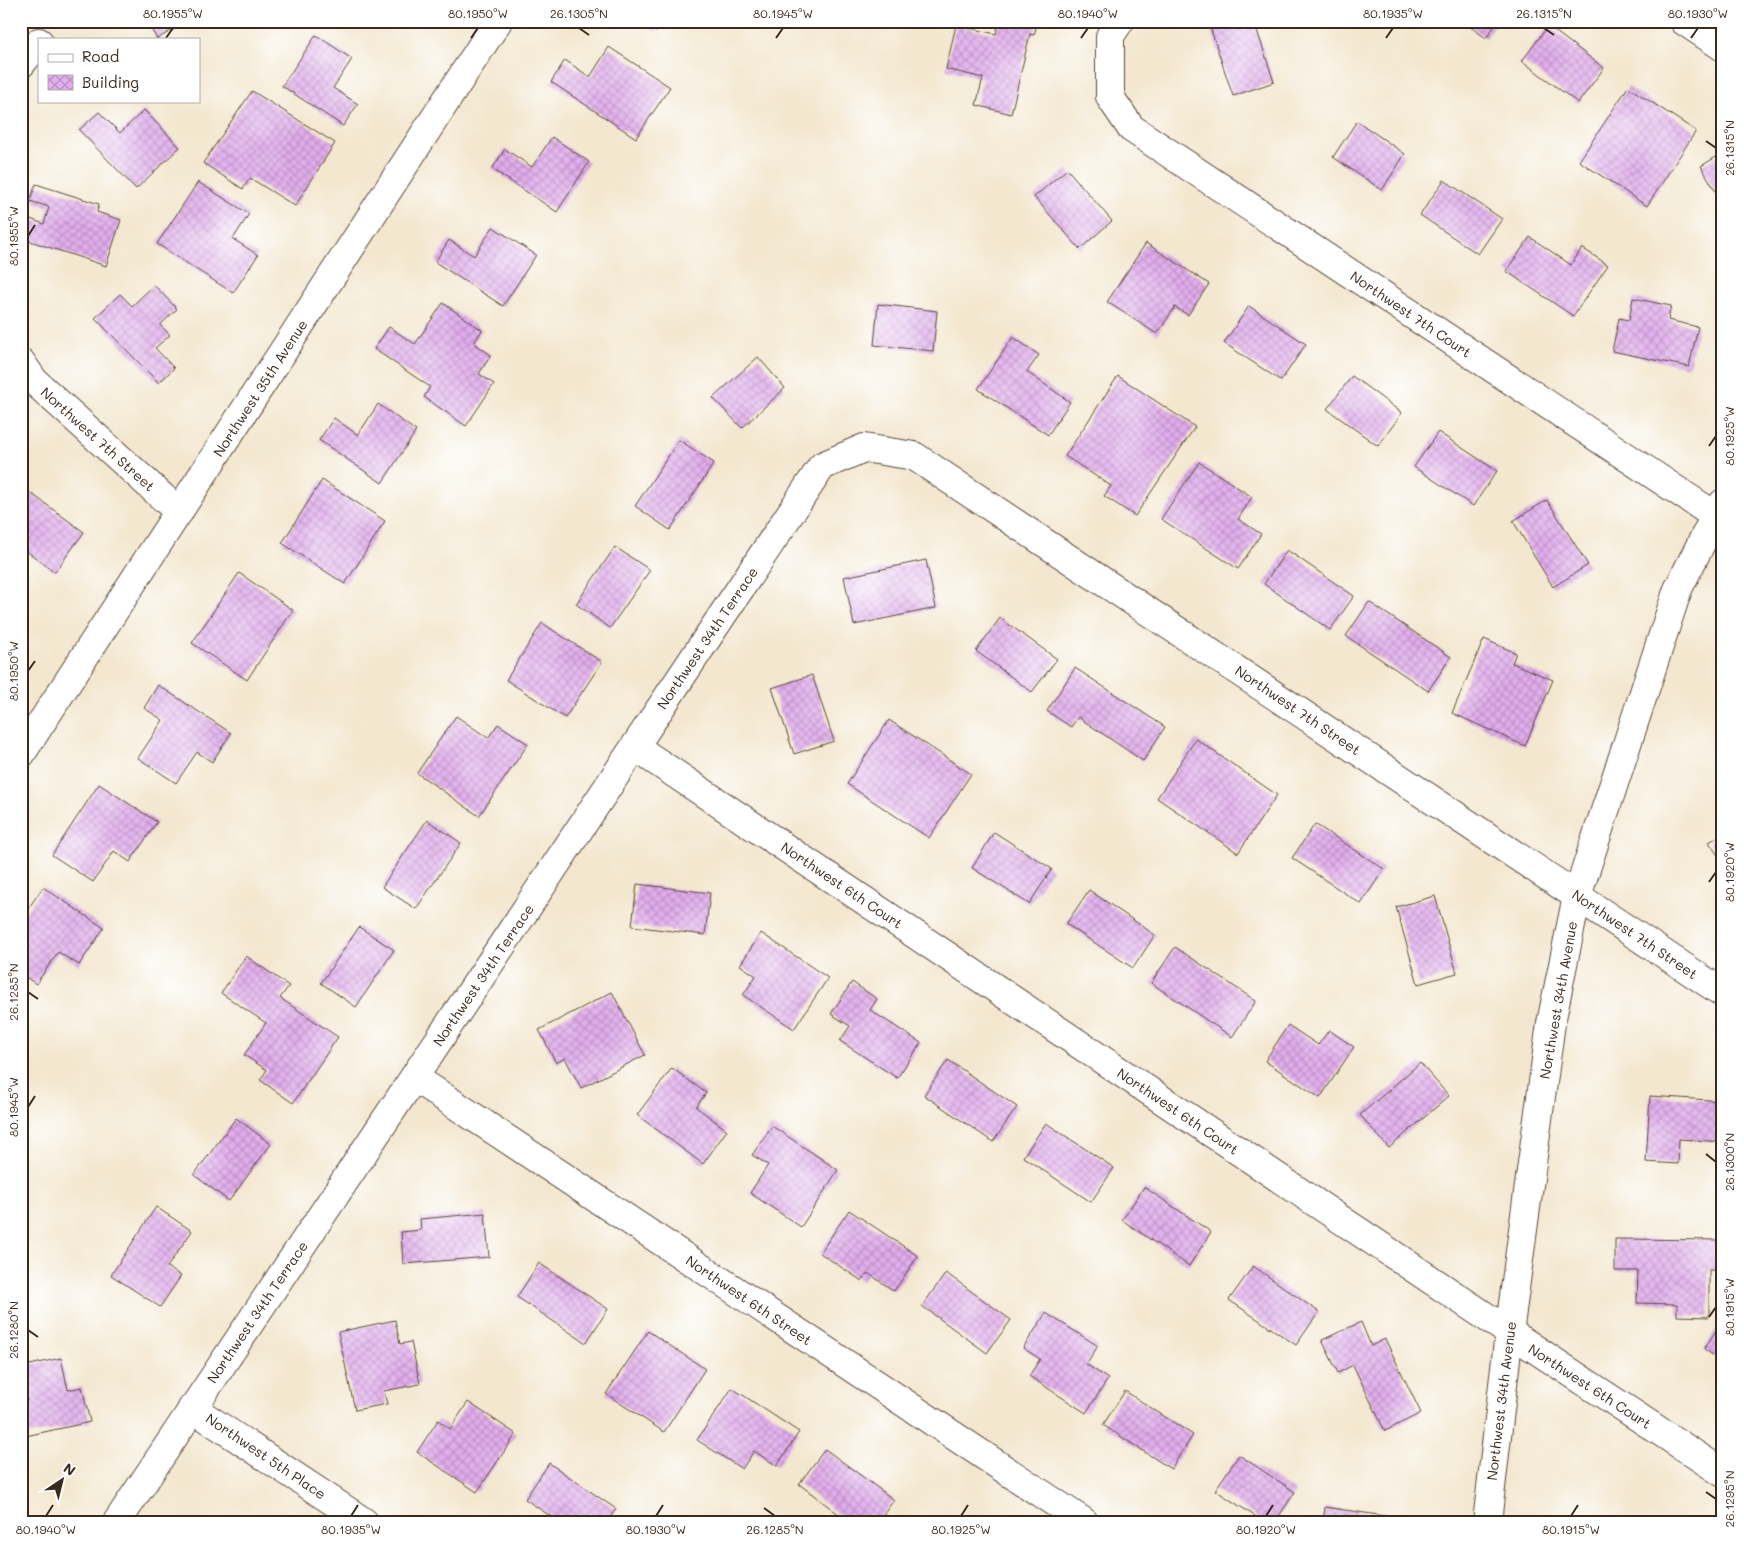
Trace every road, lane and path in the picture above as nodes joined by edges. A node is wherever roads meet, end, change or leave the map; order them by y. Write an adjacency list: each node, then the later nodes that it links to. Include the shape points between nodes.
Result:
1 (498, 21): 9 (street, Northwest 35th Avenue)
2 (1120, 21): 10 (street, Northwest 7th Court, via 1110,36 1110,97 1131,128)
3 (1684, 21): 5 (street)
4 (38, 43): 6 (street)
5 (1723, 47)
6 (21, 64)
7 (21, 362): 9 (street, Northwest 7th Street, via 34,381)
8 (864, 448): 11 (street, Northwest 34th Terrace, via 822,466); 13 (street, Northwest 7th Street, via 914,456)
9 (179, 512): 12 (street, Northwest 35th Avenue)
10 (1720, 513): 13 (street, Northwest 34th Avenue, via 1678,589)
11 (634, 746): 15 (street, Northwest 34th Terrace); 16 (street, Northwest 6th Court)
12 (21, 754)
13 (1578, 896): 14 (street, Northwest 7th Street); 16 (street, Northwest 34th Avenue, via 1551,1023)
14 (1723, 993)
15 (415, 1078): 17 (street, Northwest 34th Terrace); 21 (street, Northwest 6th Street)
16 (1509, 1332): 18 (street, Northwest 6th Court); 22 (street, Northwest 34th Avenue)
17 (192, 1408): 19 (street, Northwest 34th Terrace); 20 (street, Northwest 5th Place)
18 (1723, 1473)
19 (117, 1522)
20 (364, 1522)
21 (1084, 1522)
22 (1487, 1522)

